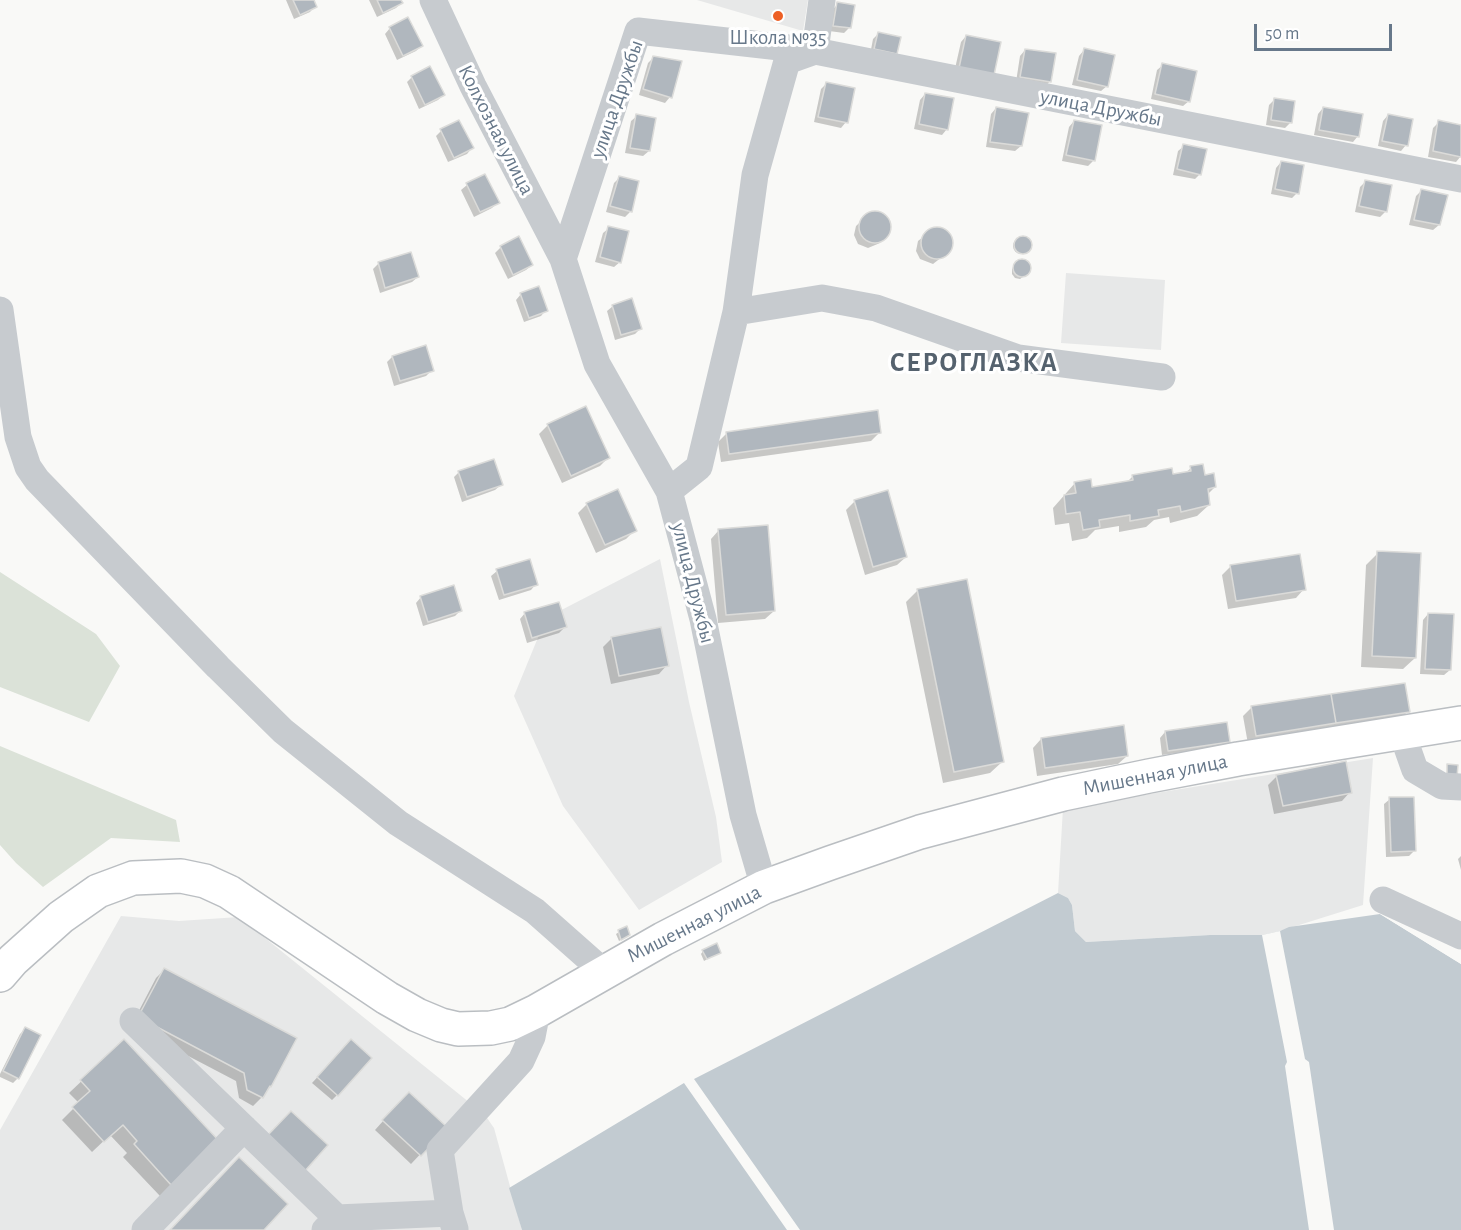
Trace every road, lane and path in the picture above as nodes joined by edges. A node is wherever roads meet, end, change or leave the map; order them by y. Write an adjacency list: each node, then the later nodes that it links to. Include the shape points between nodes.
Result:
1 (433, 0): 5 (street, Колхозная улица)
2 (822, 0): 3 (street)
3 (815, 51): 4 (street, улица Дружбы); 5 (street, улица Дружбы, via 638,31); 7 (street, via 788,62 755,175)
4 (1461, 179)
5 (563, 259): 9 (street, улица Дружбы, via 597,364)
6 (0, 310): 16 (street, via 18,436 37,480 283,731 398,823 535,911)
7 (736, 312): 8 (street, via 822,298 876,308 1018,358); 9 (street, via 699,468)
8 (1162, 376)
9 (669, 491): 13 (street, улица Дружбы, via 703,619 743,815)
10 (1461, 723): 11 (main road, Мишенная улица)
11 (1402, 733): 12 (street, via 1415,770 1442,786); 13 (main road, Мишенная улица, via 1238,759 1063,794 920,832)
12 (1461, 788)
13 (764, 888): 16 (main road, Мишенная улица)
14 (1383, 900): 15 (street)
15 (1461, 936)
16 (604, 972): 18 (main road, Мишенная улица)
17 (0, 975): 18 (main road, Мишенная улица, via 61,917 98,891 133,878 167,875 205,881 229,892 387,998 441,1025 491,1028)
18 (537, 1011): 21 (street, via 532,1037 521,1061 440,1150)
19 (133, 1022): 20 (street)
20 (244, 1128): 22 (street); 23 (street)
21 (453, 1222): 22 (street)
22 (331, 1224)
23 (145, 1230)

